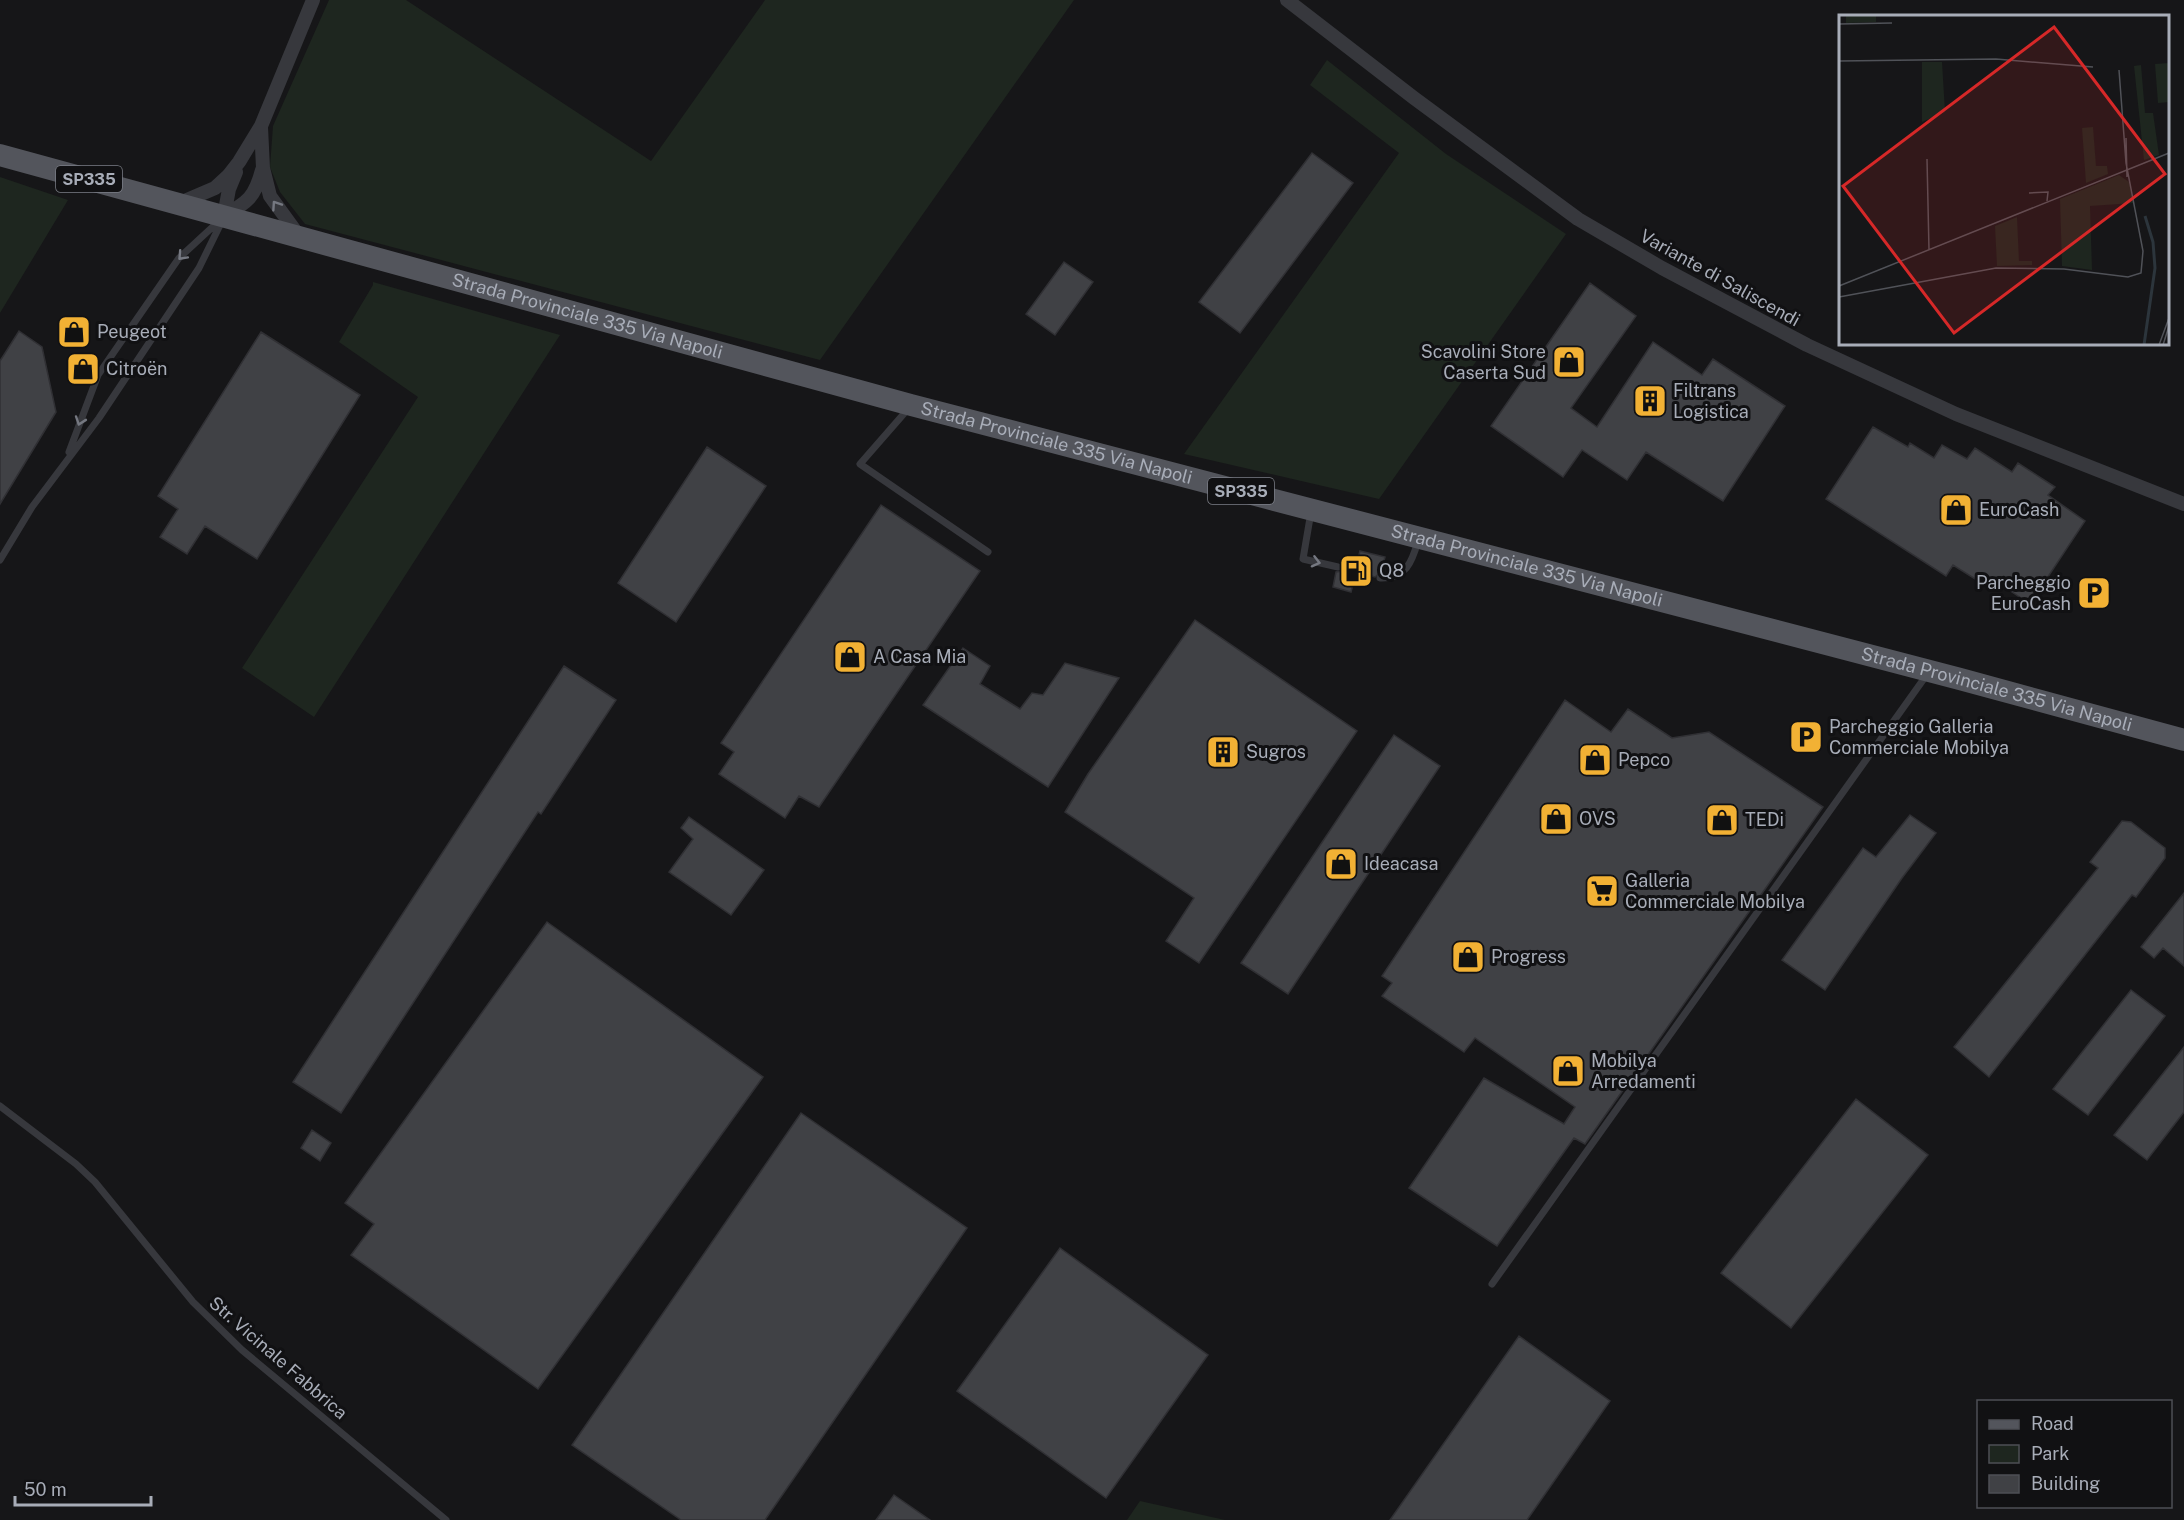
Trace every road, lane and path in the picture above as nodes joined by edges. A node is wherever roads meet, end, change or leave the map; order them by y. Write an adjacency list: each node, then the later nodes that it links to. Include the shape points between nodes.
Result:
1 (313, 0): 3 (street)
2 (1287, 0): 12 (street, Variante di Saliscendi, via 1578,219 1662,268 1807,345 1956,414)
3 (261, 126): 5 (street); 6 (street)
4 (0, 154): 7 (main road, Strada Provinciale 335 Via Napoli / SP335)
5 (239, 162): 7 (street, via 215,188); 8 (street)
6 (263, 168): 8 (street, via 258,188 245,204); 9 (street, one-way to 6, via 270,196)
7 (178, 204): 8 (main road, Strada Provinciale 335 Via Napoli / SP335)
8 (225, 216): 9 (main road, Strada Provinciale 335 Via Napoli / SP335); 11 (lane, via 199,268 99,418); 11 (lane, one-way to 11, via 178,258 98,375)
9 (300, 238): 10 (main road, Strada Provinciale 335 Via Napoli / SP335)
10 (911, 405): 13 (main road, Strada Provinciale 335 Via Napoli / SP335); 15 (lane, via 860,464)
11 (67, 458): 16 (lane)
12 (2184, 504)
13 (1312, 509): 14 (main road, Strada Provinciale 335 Via Napoli / SP335); 17 (lane, one-way to 17, via 1303,559)
14 (1419, 538): 18 (lane, via 1412,561 1401,573); 19 (main road, Strada Provinciale 335 Via Napoli / SP335)
15 (988, 552)
16 (0, 560)
17 (1338, 567)
18 (1380, 578)
19 (1930, 671): 20 (main road, Strada Provinciale 335 Via Napoli / SP335); 22 (lane)
20 (2184, 740)
21 (0, 1106): 23 (lane, Str. Vicinale Fabbrica, via 95,1182 193,1302 242,1350)
22 (1492, 1284)
23 (446, 1520)

